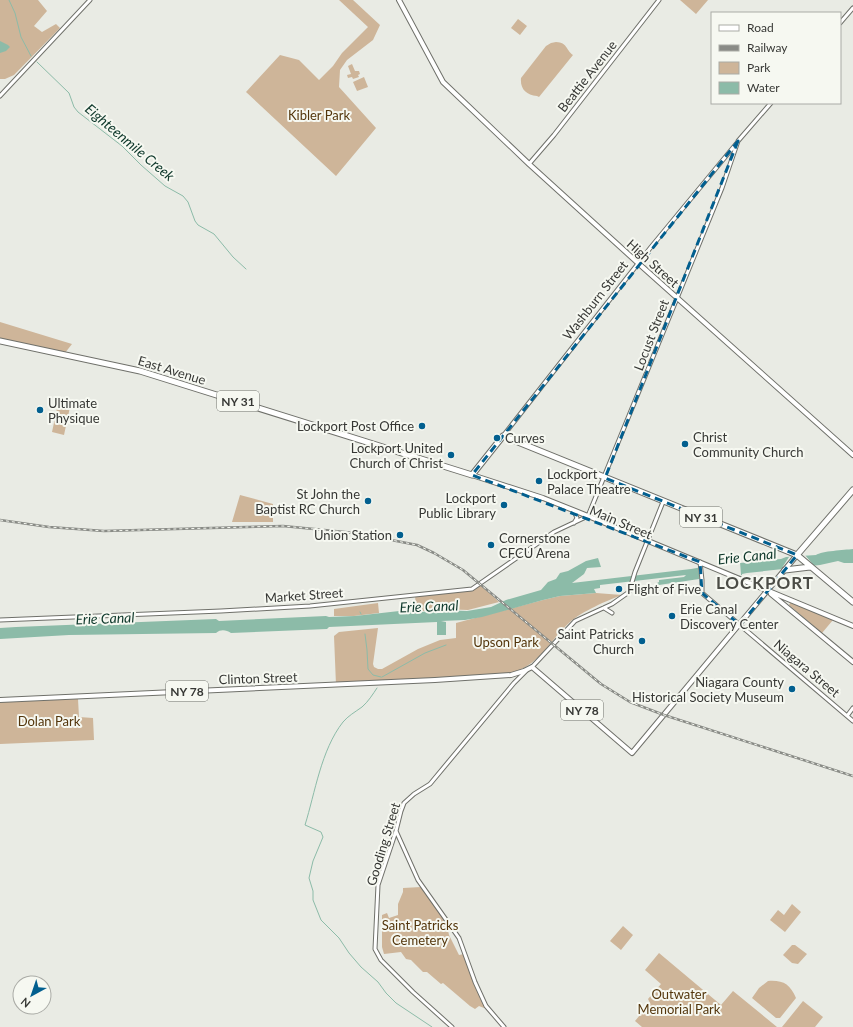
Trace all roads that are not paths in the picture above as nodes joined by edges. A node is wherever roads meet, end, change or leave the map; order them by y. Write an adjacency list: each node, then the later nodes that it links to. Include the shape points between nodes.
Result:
1 (90, 0): 6 (street)
2 (399, 0): 9 (main road, High Street, via 443,82)
3 (659, 0): 9 (street, Beattie Avenue)
4 (853, 8): 5 (street)
5 (841, 22)
6 (0, 96)
7 (770, 104): 8 (street, Locust Street)
8 (738, 141): 10 (street, Washburn Street); 11 (street, Locust Street, via 722,188)
9 (530, 164): 10 (main road, High Street)
10 (638, 263): 11 (main road, High Street); 13 (street, Washburn Street)
11 (676, 298): 14 (main road, High Street); 16 (street, Locust Street)
12 (0, 341): 15 (highway, East Avenue / NY 31, via 140,371)
13 (503, 436): 15 (highway, Washburn Street); 16 (highway, NY 31)
14 (853, 455)
15 (472, 475): 19 (main road, Main Street, via 542,498)
16 (605, 478): 18 (highway, NY 31); 20 (street, Locust Street)
17 (853, 490): 23 (highway, NY 78)
18 (663, 502): 22 (street); 23 (highway, NY 31)
19 (575, 512): 20 (main road, Main Street); 21 (street, via 577,518)
20 (587, 517): 21 (street, Market Street); 22 (main road, Main Street)
21 (574, 523): 31 (street, Market Street, via 551,534 472,589 290,607)
22 (647, 542): 24 (main road, Main Street); 29 (street, Gooding Street, via 629,592 619,601)
23 (797, 556): 25 (highway, NY 31); 26 (main road, NY 78)
24 (703, 565): 27 (main road, Main Street); 32 (street, Niagara Street, via 702,593)
25 (811, 568): 26 (highway); 28 (highway, NY 31)
26 (784, 571): 27 (main road, NY 78)
27 (767, 591): 32 (main road, NY 78); 33 (main road, Main Street); 34 (main road)
28 (853, 602)
29 (604, 608): 30 (street); 35 (street, Gooding Street, via 575,621)
30 (612, 613)
31 (0, 620)
32 (740, 625): 35 (main road, NY 78, via 632,753); 41 (street, Niagara Street)
33 (853, 626)
34 (853, 662)
35 (532, 667): 36 (main road, Gooding Street / NY 78)
36 (528, 669): 37 (main road, Gooding Street / NY 78); 38 (street, Gooding Street)
37 (516, 674): 38 (street, Gooding Street, via 518,676); 39 (main road, Clinton Street / NY 78, via 373,684)
38 (514, 683): 43 (street, Gooding Street, via 430,784 404,803)
39 (0, 700)
40 (853, 708): 41 (street)
41 (847, 716): 42 (street, Niagara Street)
42 (853, 721)
43 (396, 831): 44 (street, Gooding Street, via 378,885 375,949 381,960); 45 (street, via 418,880 459,938 486,1006)
44 (452, 1027)
45 (504, 1027)

